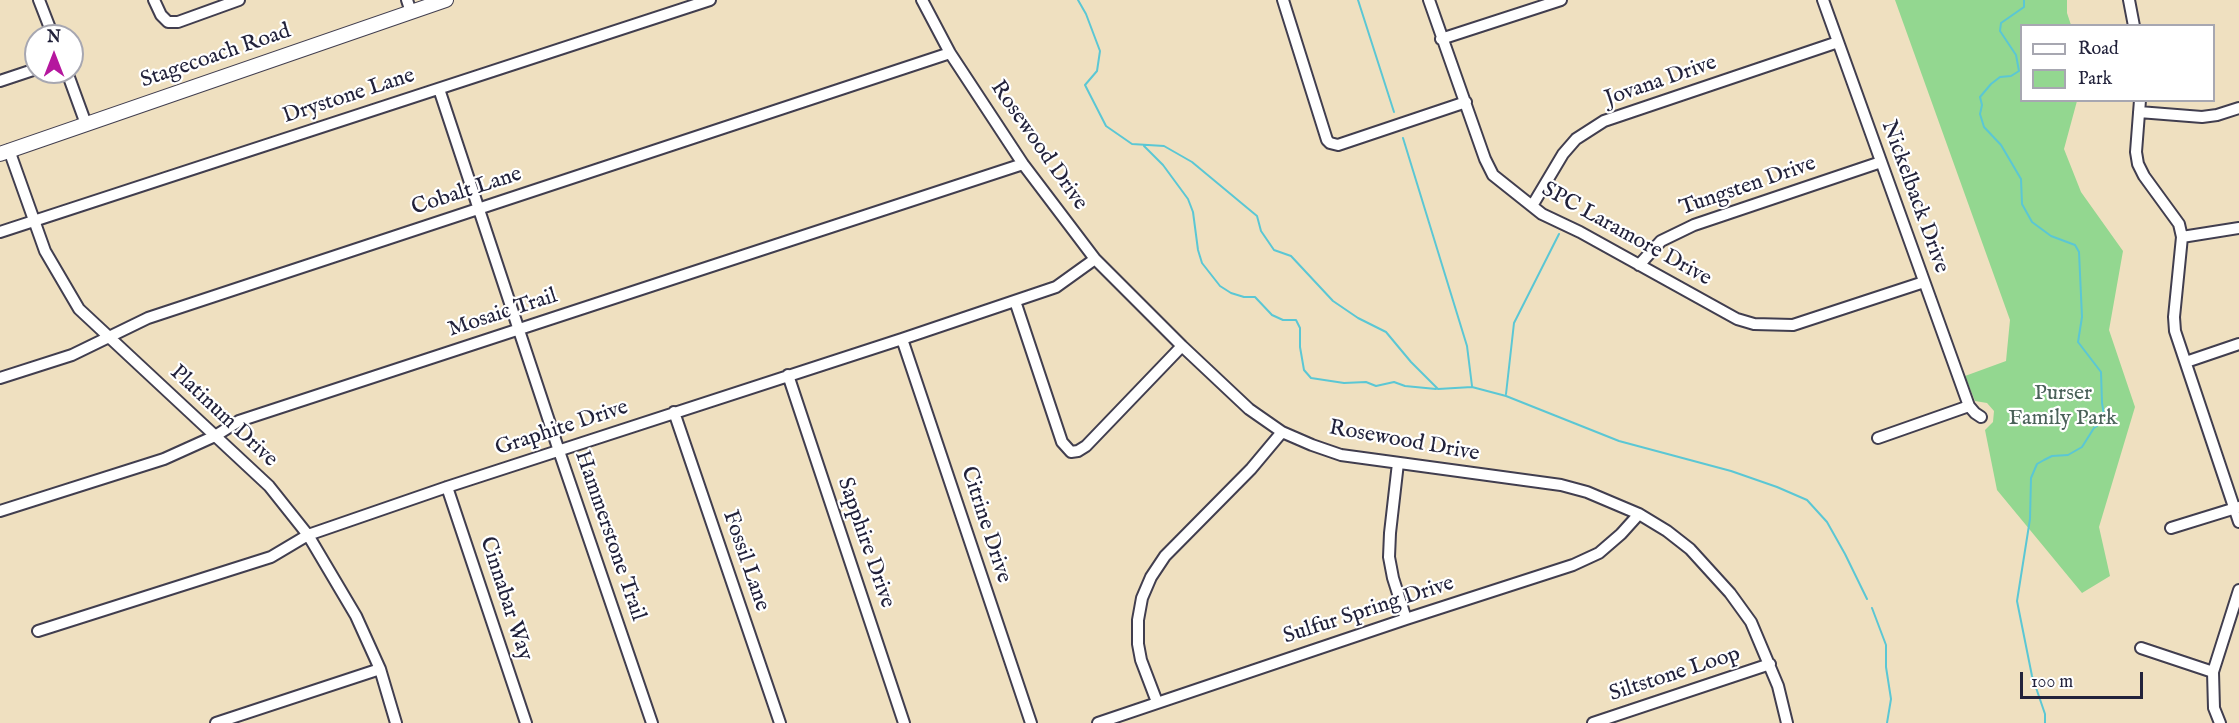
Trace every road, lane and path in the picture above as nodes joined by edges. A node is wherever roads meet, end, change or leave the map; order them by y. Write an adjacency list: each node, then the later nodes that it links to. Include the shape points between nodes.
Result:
1 (39, 0): 13 (street)
2 (154, 0): 3 (street, via 168,22)
3 (239, 0)
4 (446, 0): 12 (main road, Stagecoach Road)
5 (710, 0): 21 (street, Drystone Lane)
6 (922, 0): 17 (street, Rosewood Drive)
7 (1283, 0): 22 (street, via 1330,143 1338,145)
8 (1429, 0): 15 (street, SPC Laramore Drive)
9 (1562, 0): 15 (street)
10 (1822, 0): 16 (street, Nickelback Drive)
11 (2129, 0): 14 (street)
12 (409, 6): 26 (main road, Stagecoach Road)
13 (48, 24)
14 (2134, 24)
15 (1442, 39): 22 (street, SPC Laramore Drive)
16 (1838, 42): 28 (street, Nickelback Drive); 30 (street, Jovana Drive, via 1605,122 1576,139)
17 (950, 53): 29 (street, Rosewood Drive); 31 (street, Cobalt Lane)
18 (24, 73): 19 (street)
19 (0, 81)
20 (71, 84): 26 (street)
21 (439, 88): 31 (street, Hammerstone Trail); 32 (street, Drystone Lane)
22 (1466, 102): 30 (street, SPC Laramore Drive, via 1493,175)
23 (2140, 102): 25 (street)
24 (2239, 108): 25 (street, via 2202,117)
25 (2139, 112): 35 (street, via 2138,164 2179,224)
26 (86, 124): 27 (main road, Stagecoach Road)
27 (5, 152): 32 (street, Platinum Drive)
28 (1881, 162): 37 (street, Tungsten Drive, via 1685,228 1661,241); 38 (street, Nickelback Drive)
29 (1023, 164): 36 (street, Rosewood Drive); 40 (street, Mosaic Trail)
30 (1532, 206): 37 (street, SPC Laramore Drive)
31 (480, 209): 40 (street, Hammerstone Trail); 41 (street, Cobalt Lane, via 148,318)
32 (34, 220): 34 (street, Drystone Lane); 41 (street, Platinum Drive, via 45,251 79,309)
33 (2239, 228): 35 (street)
34 (0, 232)
35 (2182, 237): 45 (street, via 2174,325)
36 (1095, 259): 39 (street, Graphite Drive, via 1056,287); 44 (street, Rosewood Drive)
37 (1640, 265): 38 (street, SPC Laramore Drive, via 1737,319 1772,326 1793,325)
38 (1924, 282): 48 (street, Nickelback Drive)
39 (1015, 301): 42 (street, Graphite Drive); 44 (street, via 1062,442 1071,452 1086,446)
40 (520, 329): 52 (street, Mosaic Trail, via 239,421); 54 (street, Hammerstone Trail)
41 (108, 338): 47 (street, Cobalt Lane, via 72,355); 52 (street, Platinum Drive)
42 (903, 339): 46 (street, Graphite Drive); 77 (street, Citrine Drive)
43 (2239, 344): 45 (street)
44 (1182, 346): 51 (street, Rosewood Drive, via 1249,409)
45 (2186, 362): 57 (street)
46 (788, 375): 49 (street, Graphite Drive); 76 (street, Sapphire Drive)
47 (0, 378)
48 (1969, 406): 50 (street, Nickelback Drive); 53 (street)
49 (674, 412): 54 (street, Graphite Drive); 75 (street, Fossil Lane)
50 (1981, 417)
51 (1282, 432): 55 (street, Rosewood Drive, via 1341,455); 70 (street, via 1165,556 1151,577 1140,609 1138,644)
52 (215, 436): 58 (street, Mosaic Trail, via 164,459); 62 (street, Platinum Drive, via 269,486)
53 (1878, 438)
54 (559, 451): 56 (street, Graphite Drive); 74 (street, Hammerstone Trail)
55 (1398, 463): 59 (street, Rosewood Drive, via 1561,485); 64 (street, via 1389,557)
56 (447, 487): 62 (street, Graphite Drive); 73 (street, Cinnabar Way)
57 (2237, 508): 60 (street); 61 (street)
58 (0, 511)
59 (1639, 514): 64 (street, Sulfur Spring Drive, via 1599,553 1573,565); 67 (street, Rosewood Drive, via 1667,531 1712,572 1751,622)
60 (2239, 522)
61 (2171, 528)
62 (308, 535): 65 (street, Graphite Drive, via 271,557); 68 (street, Platinum Drive, via 356,616)
63 (2239, 590): 69 (street)
64 (1406, 619): 70 (street, Sulfur Spring Drive)
65 (38, 631)
66 (2141, 648): 69 (street)
67 (1770, 664): 79 (street, Siltstone Loop); 80 (street, Rosewood Drive)
68 (380, 669): 71 (street); 72 (street, Platinum Drive)
69 (2213, 672): 81 (street, via 2214,708)
70 (1157, 702): 78 (street, Sulfur Spring Drive)
71 (216, 723)
72 (396, 723)
73 (526, 723)
74 (652, 723)
75 (780, 723)
76 (904, 723)
77 (1031, 723)
78 (1098, 723)
79 (1593, 723)
80 (1787, 723)
81 (2220, 723)

